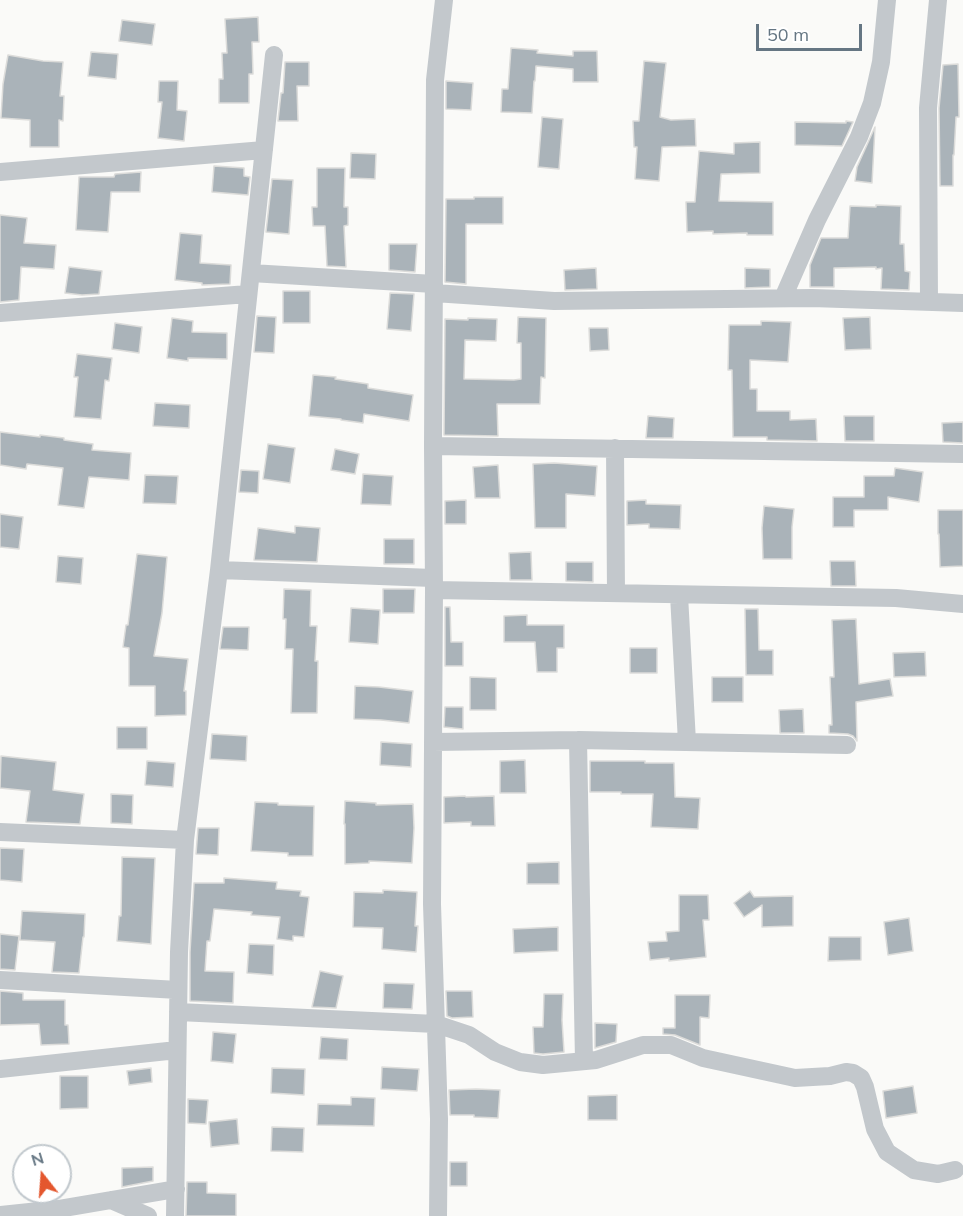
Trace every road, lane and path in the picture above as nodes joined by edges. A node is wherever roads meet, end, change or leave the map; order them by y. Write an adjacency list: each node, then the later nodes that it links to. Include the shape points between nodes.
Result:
1 (444, 0): 8 (street, via 435,80)
2 (886, 0): 10 (street, via 881,62 872,103 860,137)
3 (938, 0): 11 (street, via 928,108)
4 (274, 55): 5 (street)
5 (264, 150): 6 (street); 7 (street)
6 (0, 172)
7 (251, 273): 8 (street); 9 (street)
8 (434, 289): 10 (street, via 554,301); 14 (street)
9 (248, 294): 13 (street); 17 (street)
10 (783, 298): 11 (street)
11 (929, 302): 12 (street)
12 (963, 303)
13 (0, 313)
14 (433, 446): 15 (street); 18 (street)
15 (615, 448): 16 (street); 19 (street)
16 (963, 454)
17 (219, 570): 18 (street); 27 (street)
18 (434, 584): 19 (street); 23 (street)
19 (616, 593): 20 (street)
20 (679, 595): 21 (street, via 896,598); 24 (street)
21 (963, 604)
22 (578, 740): 23 (street); 24 (street); 33 (street)
23 (433, 742): 31 (street)
24 (687, 742): 25 (street)
25 (847, 745)
26 (0, 832): 27 (street)
27 (185, 840): 29 (street)
28 (0, 980): 29 (street)
29 (178, 990): 30 (street)
30 (178, 1012): 31 (street); 32 (street)
31 (436, 1024): 33 (street, via 469,1035 520,1062 543,1065); 41 (street)
32 (177, 1050): 34 (street); 36 (street)
33 (584, 1061): 35 (street, via 643,1045 671,1045 704,1058 795,1078 853,1073 866,1087 875,1129 887,1152 914,1170 938,1174)
34 (0, 1068)
35 (955, 1170)
36 (176, 1189): 37 (street); 40 (street)
37 (111, 1200): 38 (street); 39 (street)
38 (0, 1215)
39 (148, 1216)
40 (175, 1216)
41 (438, 1216)

